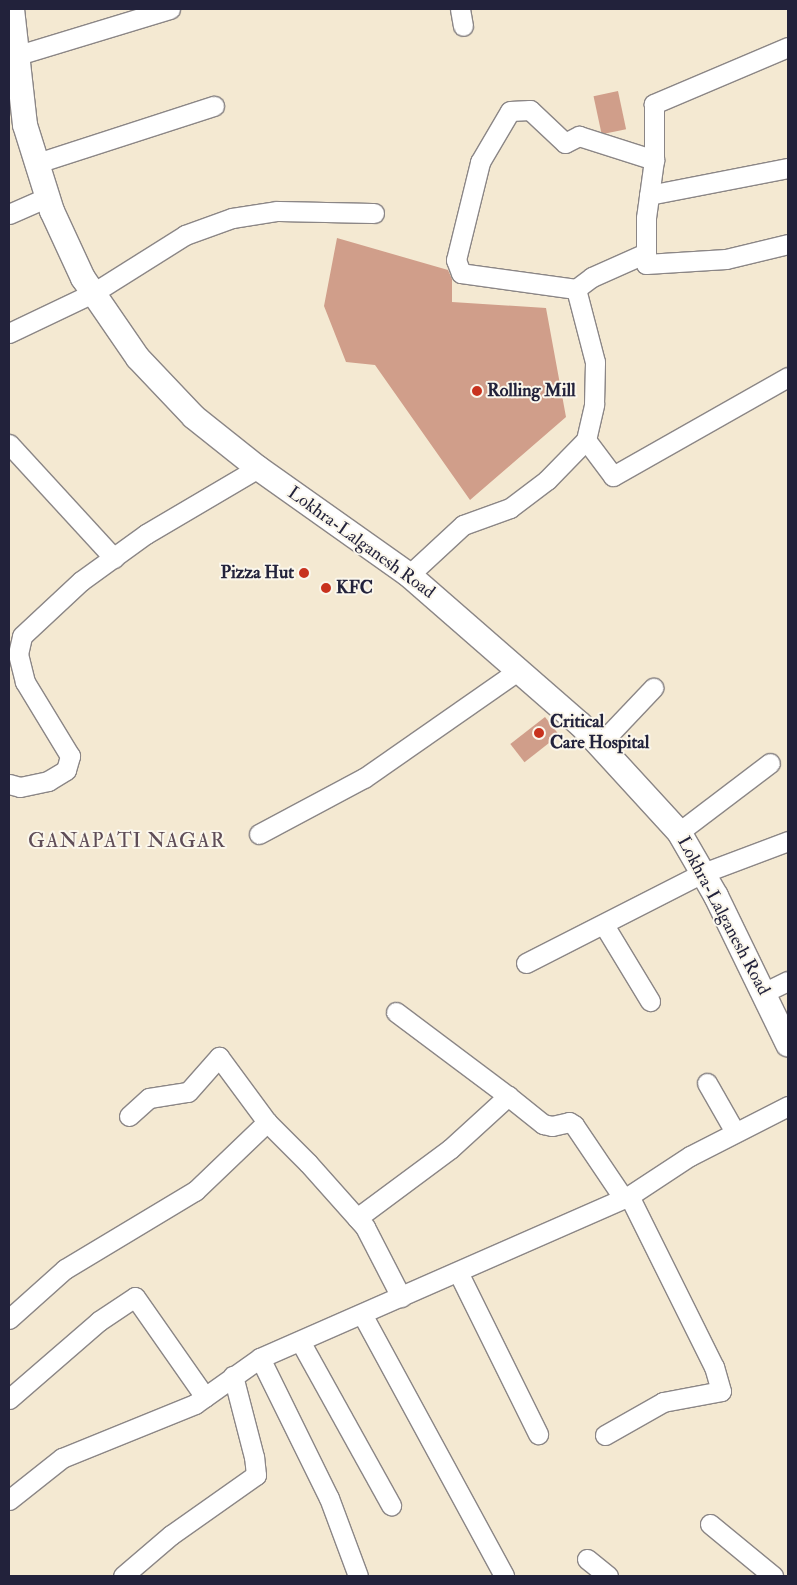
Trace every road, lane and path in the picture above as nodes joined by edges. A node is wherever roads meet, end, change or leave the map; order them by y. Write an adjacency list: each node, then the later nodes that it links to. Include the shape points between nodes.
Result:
1 (12, 9): 4 (main road, Lokhra-Lalganesh Road)
2 (170, 9): 4 (street)
3 (788, 47): 7 (street, via 654,104)
4 (15, 56): 6 (main road, Lokhra-Lalganesh Road)
5 (214, 106): 8 (street)
6 (17, 126): 8 (main road, Lokhra-Lalganesh Road)
7 (654, 160): 10 (street); 16 (street, via 580,136 565,143 530,110 510,111 480,162 456,260 461,273)
8 (37, 163): 11 (main road, Lokhra-Lalganesh Road)
9 (788, 168): 10 (street)
10 (650, 195): 15 (street)
11 (48, 197): 13 (street); 17 (main road, Lokhra-Lalganesh Road, via 83,278)
12 (374, 213): 17 (street, via 277,211 232,218 185,235)
13 (9, 214)
14 (788, 244): 15 (street, via 726,259 646,264)
15 (646, 253): 16 (street, via 592,277)
16 (576, 288): 20 (street, via 594,362 594,404)
17 (93, 293): 18 (street); 22 (main road, Lokhra-Lalganesh Road, via 138,358 194,417)
18 (9, 333)
19 (788, 377): 20 (street, via 613,476)
20 (586, 440): 24 (street, via 547,480 510,508 463,525)
21 (9, 444): 23 (street)
22 (258, 468): 23 (street, via 146,534); 24 (main road, Lokhra-Lalganesh Road)
23 (114, 558): 29 (street, via 68,592 22,636 18,654 25,682 70,756 66,770 48,781 20,787)
24 (409, 575): 25 (main road, Lokhra-Lalganesh Road)
25 (519, 670): 27 (main road, Lokhra-Lalganesh Road); 31 (street, via 364,778)
26 (653, 688): 27 (street)
27 (599, 745): 30 (main road, Lokhra-Lalganesh Road)
28 (770, 763): 30 (street)
29 (9, 784)
30 (679, 832): 33 (main road, Lokhra-Lalganesh Road)
31 (259, 834)
32 (788, 840): 33 (street)
33 (703, 873): 34 (street); 37 (main road, Lokhra-Lalganesh Road)
34 (604, 925): 35 (street); 38 (street)
35 (526, 963)
36 (788, 981): 37 (street)
37 (764, 992): 40 (main road, Lokhra-Lalganesh Road)
38 (650, 1001)
39 (396, 1012): 42 (street)
40 (788, 1044)
41 (707, 1083): 46 (street)
42 (508, 1096): 47 (street, via 543,1124 573,1124); 48 (street, via 450,1149)
43 (788, 1106): 46 (street)
44 (128, 1116): 45 (street, via 149,1098 188,1092 219,1057)
45 (267, 1122): 48 (street); 52 (street, via 195,1192 65,1269)
46 (735, 1132): 47 (street, via 690,1156)
47 (627, 1197): 49 (street); 59 (street, via 714,1367 721,1391 663,1402)
48 (357, 1218): 50 (street, via 365,1227)
49 (458, 1272): 50 (street); 58 (street)
50 (401, 1297): 51 (street)
51 (362, 1314): 53 (street); 66 (street)
52 (9, 1319)
53 (300, 1341): 54 (street); 61 (street)
54 (260, 1358): 55 (street); 65 (street, via 329,1498)
55 (234, 1376): 56 (street); 64 (street, via 256,1475 171,1535)
56 (205, 1397): 57 (street, via 135,1297 99,1321); 60 (street, via 195,1404 62,1458)
57 (9, 1399)
58 (538, 1434)
59 (605, 1435)
60 (9, 1500)
61 (391, 1505)
62 (710, 1524): 68 (street)
63 (587, 1559): 67 (street)
64 (123, 1576)
65 (358, 1576)
66 (504, 1576)
67 (608, 1576)
68 (773, 1576)

